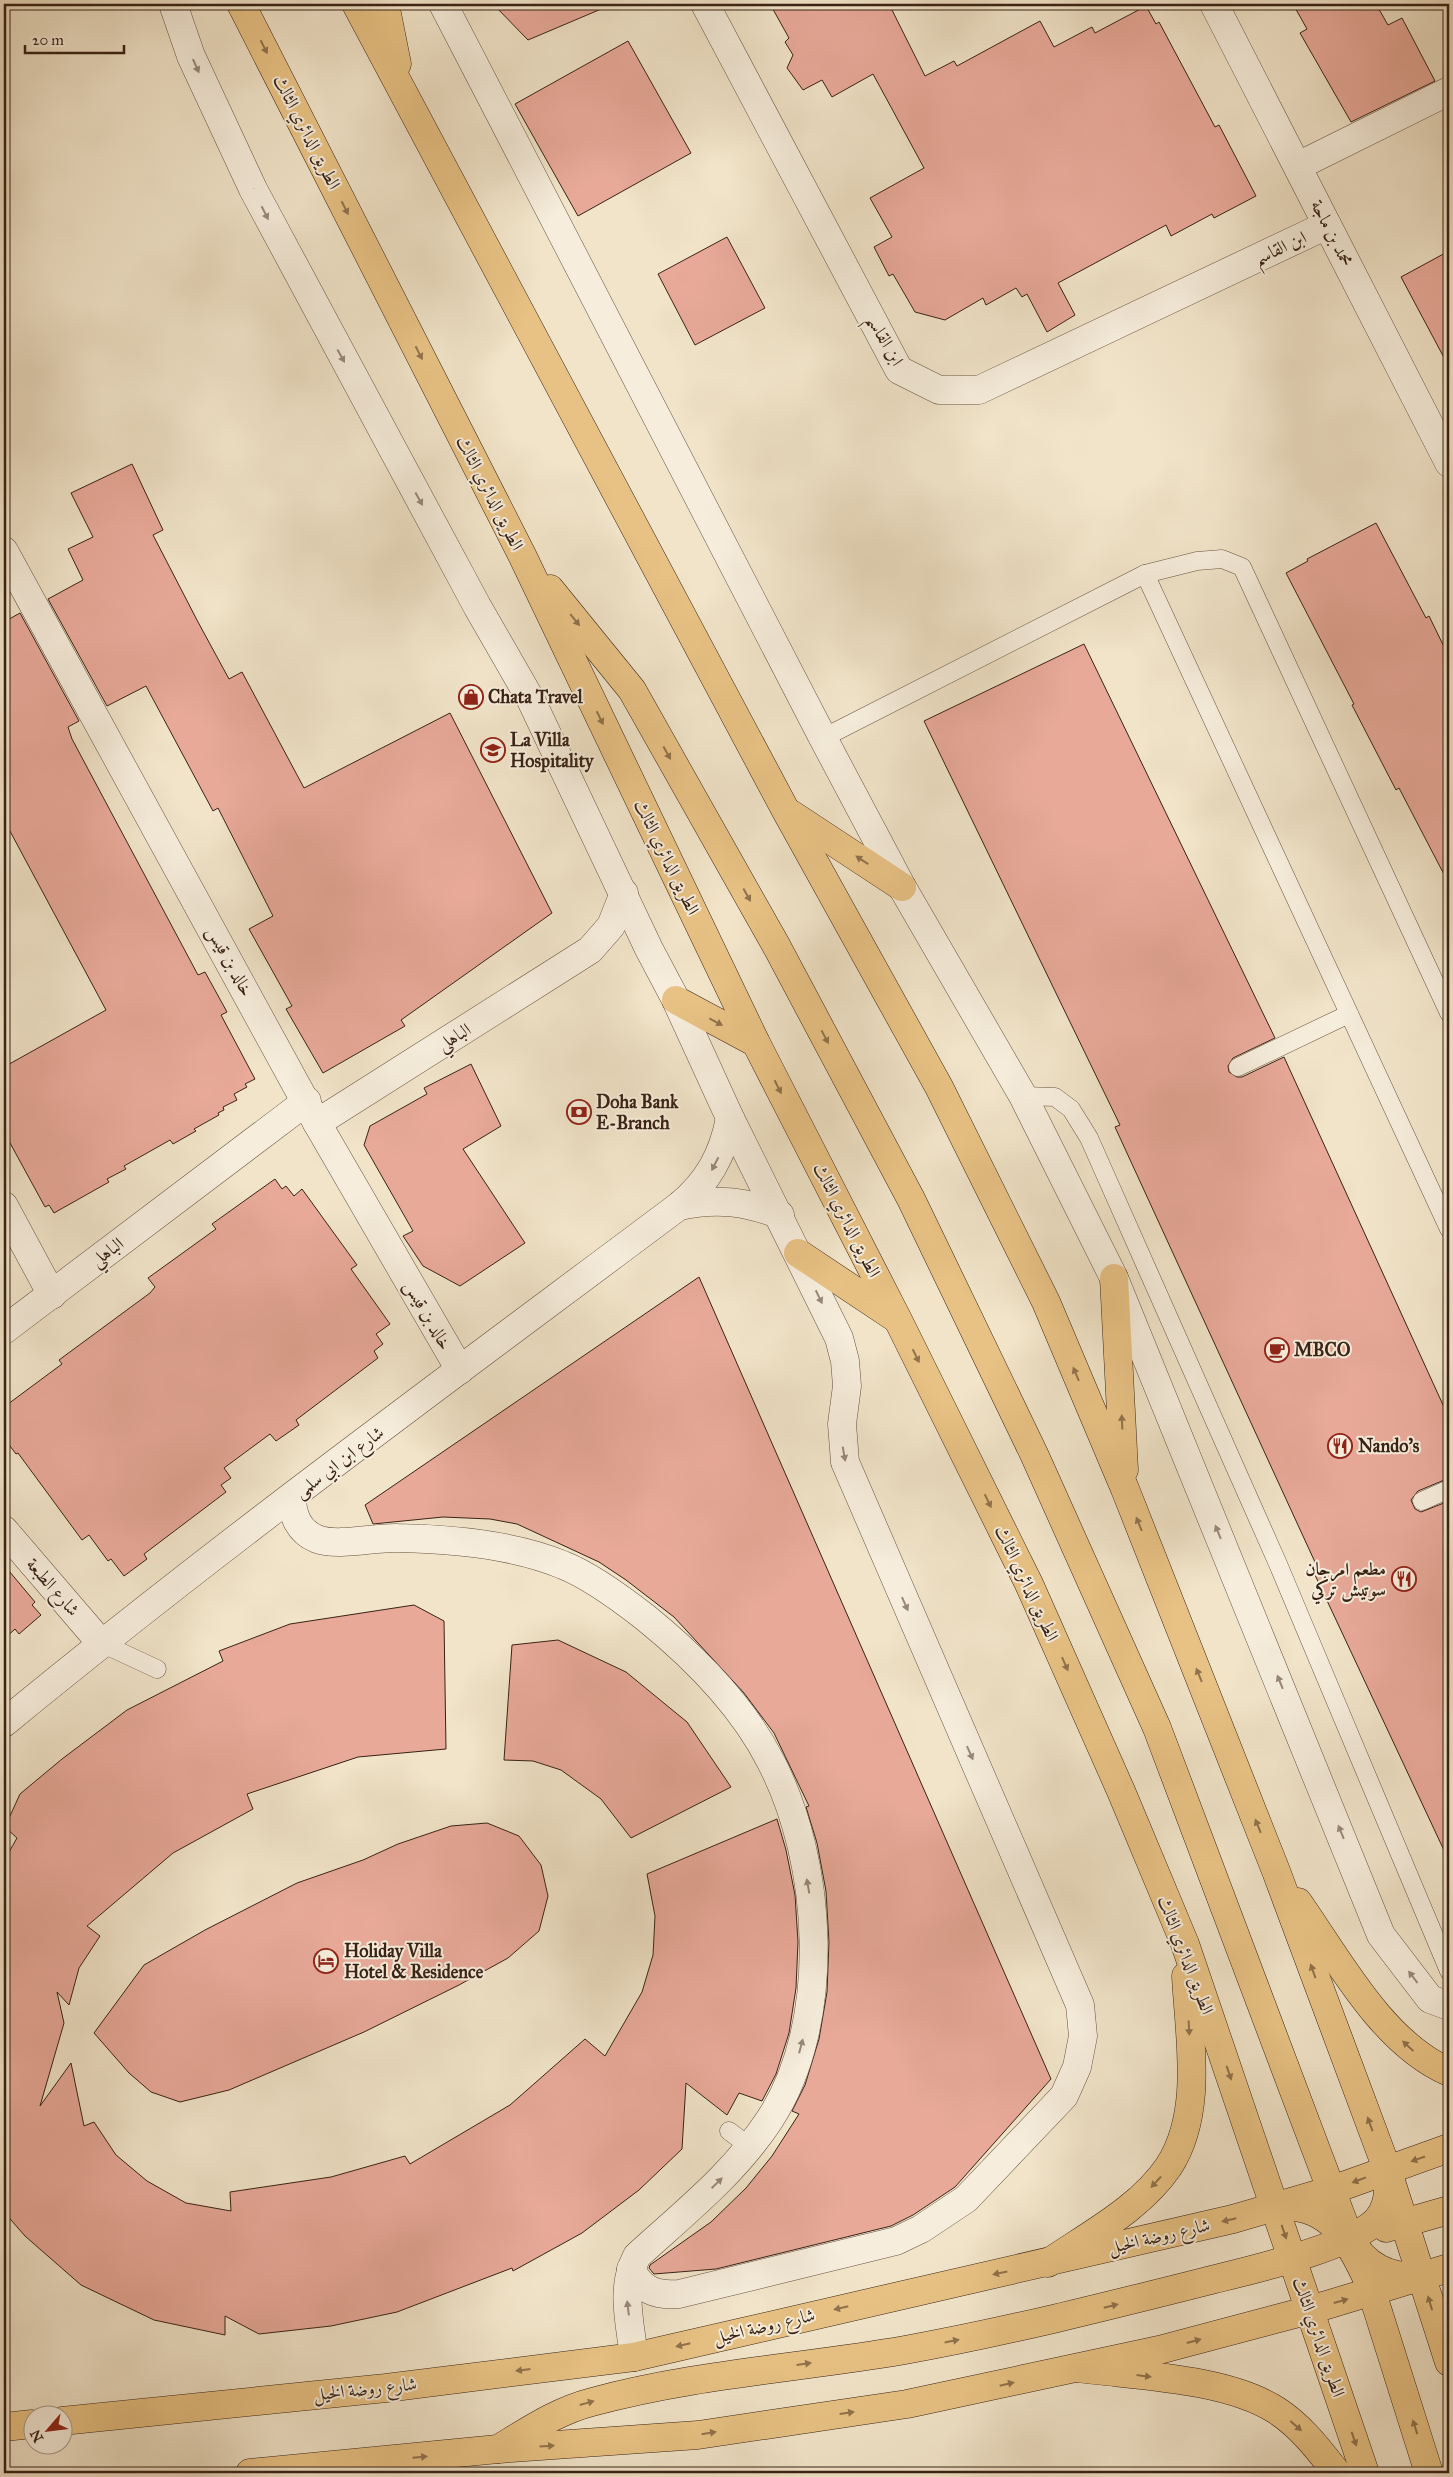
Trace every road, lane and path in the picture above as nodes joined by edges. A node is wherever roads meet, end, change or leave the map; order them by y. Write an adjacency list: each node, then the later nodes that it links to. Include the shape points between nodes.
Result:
1 (173, 4): 19 (street, one-way to 19, via 191,56 253,189 477,606 531,700)
2 (242, 4): 14 (main road, الطريق الدائري الثالث, one-way to 14)
3 (356, 4): 9 (main road)
4 (385, 4): 9 (main road)
5 (443, 4): 16 (street)
6 (706, 4): 11 (street, ابن القاسم, via 899,370 939,390 979,390)
7 (1214, 4): 10 (street, محمد بن ماجة)
8 (1449, 91): 10 (street)
9 (404, 95): 17 (main road)
10 (1298, 166): 11 (street, محمد بن ماجة)
11 (1327, 225): 12 (street, محمد بن ماجة)
12 (1449, 463)
13 (4, 551): 28 (street, خالد بن قيس)
14 (522, 555): 25 (main road, الطريق الدائري الثالث, one-way to 25); 57 (main road, one-way to 57, via 632,690 777,947 911,1199 1034,1454 1157,1728)
15 (1145, 574): 16 (lane); 23 (lane, via 1214,559 1242,567); 24 (lane)
16 (823, 738): 18 (street)
17 (786, 811): 18 (main road, one-way to 17); 40 (main road, one-way to 17, via 1046,1302 939,1087)
18 (902, 887): 27 (street)
19 (624, 893): 20 (street); 21 (street, الباهلي, via 611,926)
20 (649, 949): 21 (street, الباهلي, via 620,946); 22 (street)
21 (590, 950): 28 (street, الباهلي)
22 (676, 1000): 25 (main road, one-way to 25); 29 (street)
23 (1449, 1013)
24 (1349, 1014): 26 (lane); 33 (lane)
25 (756, 1043): 37 (main road, الطريق الدائري الثالث, one-way to 37)
26 (1238, 1067)
27 (1023, 1096): 35 (street); 50 (lane, via 1055,1097 1071,1109 1089,1138 1278,1564)
28 (312, 1112): 36 (street, الباهلي); 39 (street, خالد بن قيس)
29 (730, 1118): 31 (street, شارع ابن ابي سلمى, one-way to 31, via 714,1167 704,1182); 32 (street)
30 (4, 1206): 36 (street)
31 (679, 1206): 32 (street, شارع ابن ابي سلمى, via 698,1202 737,1202); 39 (street, شارع ابن ابي سلمى)
32 (780, 1215): 34 (street)
33 (1449, 1229)
34 (798, 1254): 37 (main road); 65 (street, one-way to 65, via 839,1338 845,1361 847,1386 842,1434 845,1462 1068,1975 1080,2005 1083,2036 1077,2067 1064,2096 966,2199 921,2230 896,2240 679,2294 652,2292)
35 (1114, 1278): 40 (main road, one-way to 35); 51 (street, one-way to 35, via 1430,1999 1381,1935)
36 (52, 1294): 38 (street, الباهلي)
37 (898, 1320): 49 (main road, الطريق الدائري الثالث, one-way to 49, via 1029,1584)
38 (4, 1330)
39 (460, 1370): 42 (street, شارع ابن ابي سلمى)
40 (1125, 1489): 48 (main road, one-way to 40)
41 (1449, 1489): 43 (lane)
42 (292, 1498): 45 (street, شارع ابن ابي سلمى); 54 (street, one-way to 42, via 772,2117 795,2068 809,2017 814,1963 810,1894 795,1826 771,1761 744,1720 680,1647 644,1616 564,1565 519,1552 425,1538 318,1540 301,1527 292,1508)
43 (1422, 1501)
44 (4, 1530): 45 (street, شارع الطبعة)
45 (102, 1643): 46 (lane); 47 (street, شارع ابن ابي سلمى)
46 (157, 1669)
47 (4, 1723)
48 (1276, 1871): 52 (main road, one-way to 48, via 1416,2052 1391,2029); 56 (main road, one-way to 48)
49 (1185, 1944): 58 (main road, الطريق الدائري الثالث, one-way to 58); 63 (main road, one-way to 63, via 1191,2083 1186,2121 1175,2155 1164,2174 1140,2198)
50 (1449, 1970)
51 (1449, 2006)
52 (1449, 2072)
53 (729, 2131): 54 (lane)
54 (750, 2147): 65 (street, one-way to 54, via 637,2256 734,2167)
55 (1449, 2148): 56 (main road, شارع روضة الخيل, one-way to 56)
56 (1387, 2169): 57 (main road, شارع روضة الخيل, one-way to 57); 60 (main road); 61 (main road, via 1388,2194 1382,2213 1372,2224)
57 (1332, 2190): 58 (main road, شارع روضة الخيل); 61 (main road)
58 (1276, 2206): 61 (main road, via 1303,2207 1316,2212); 62 (main road, الطريق الدائري الثالث, one-way to 62); 63 (main road, شارع روضة الخيل, one-way to 63)
59 (1449, 2210): 60 (main road)
60 (1404, 2223): 61 (main road); 66 (main road)
61 (1348, 2239): 62 (main road); 66 (main road, via 1376,2268 1400,2276); 67 (main road); 68 (main road, via 1317,2270 1309,2289)
62 (1293, 2257): 68 (main road, الطريق الدائري الثالث); 75 (main road, one-way to 62, via 560,2412 592,2402 756,2371 904,2350 1019,2328 1247,2272)
63 (1048, 2263): 69 (main road, شارع روضة الخيل, one-way to 69)
64 (1449, 2268): 66 (main road)
65 (630, 2269): 69 (street, one-way to 65, via 627,2292)
66 (1422, 2277): 67 (main road); 70 (main road, one-way to 66)
67 (1372, 2292): 68 (main road, one-way to 67); 79 (main road, one-way to 67)
68 (1310, 2310): 71 (main road, one-way to 68); 78 (main road, الطريق الدائري الثالث, one-way to 78)
69 (634, 2357): 72 (main road, شارع روضة الخيل, one-way to 72, via 386,2388)
70 (1449, 2362)
71 (1078, 2368): 75 (main road, one-way to 71, via 707,2433 907,2404); 77 (main road, one-way to 77, via 1206,2385 1256,2399 1277,2410 1302,2431)
72 (72, 2420)
73 (22, 2425): 74 (main road)
74 (4, 2427)
75 (498, 2450): 76 (main road, one-way to 75)
76 (250, 2473)
77 (1337, 2473)
78 (1365, 2473)
79 (1430, 2473)

